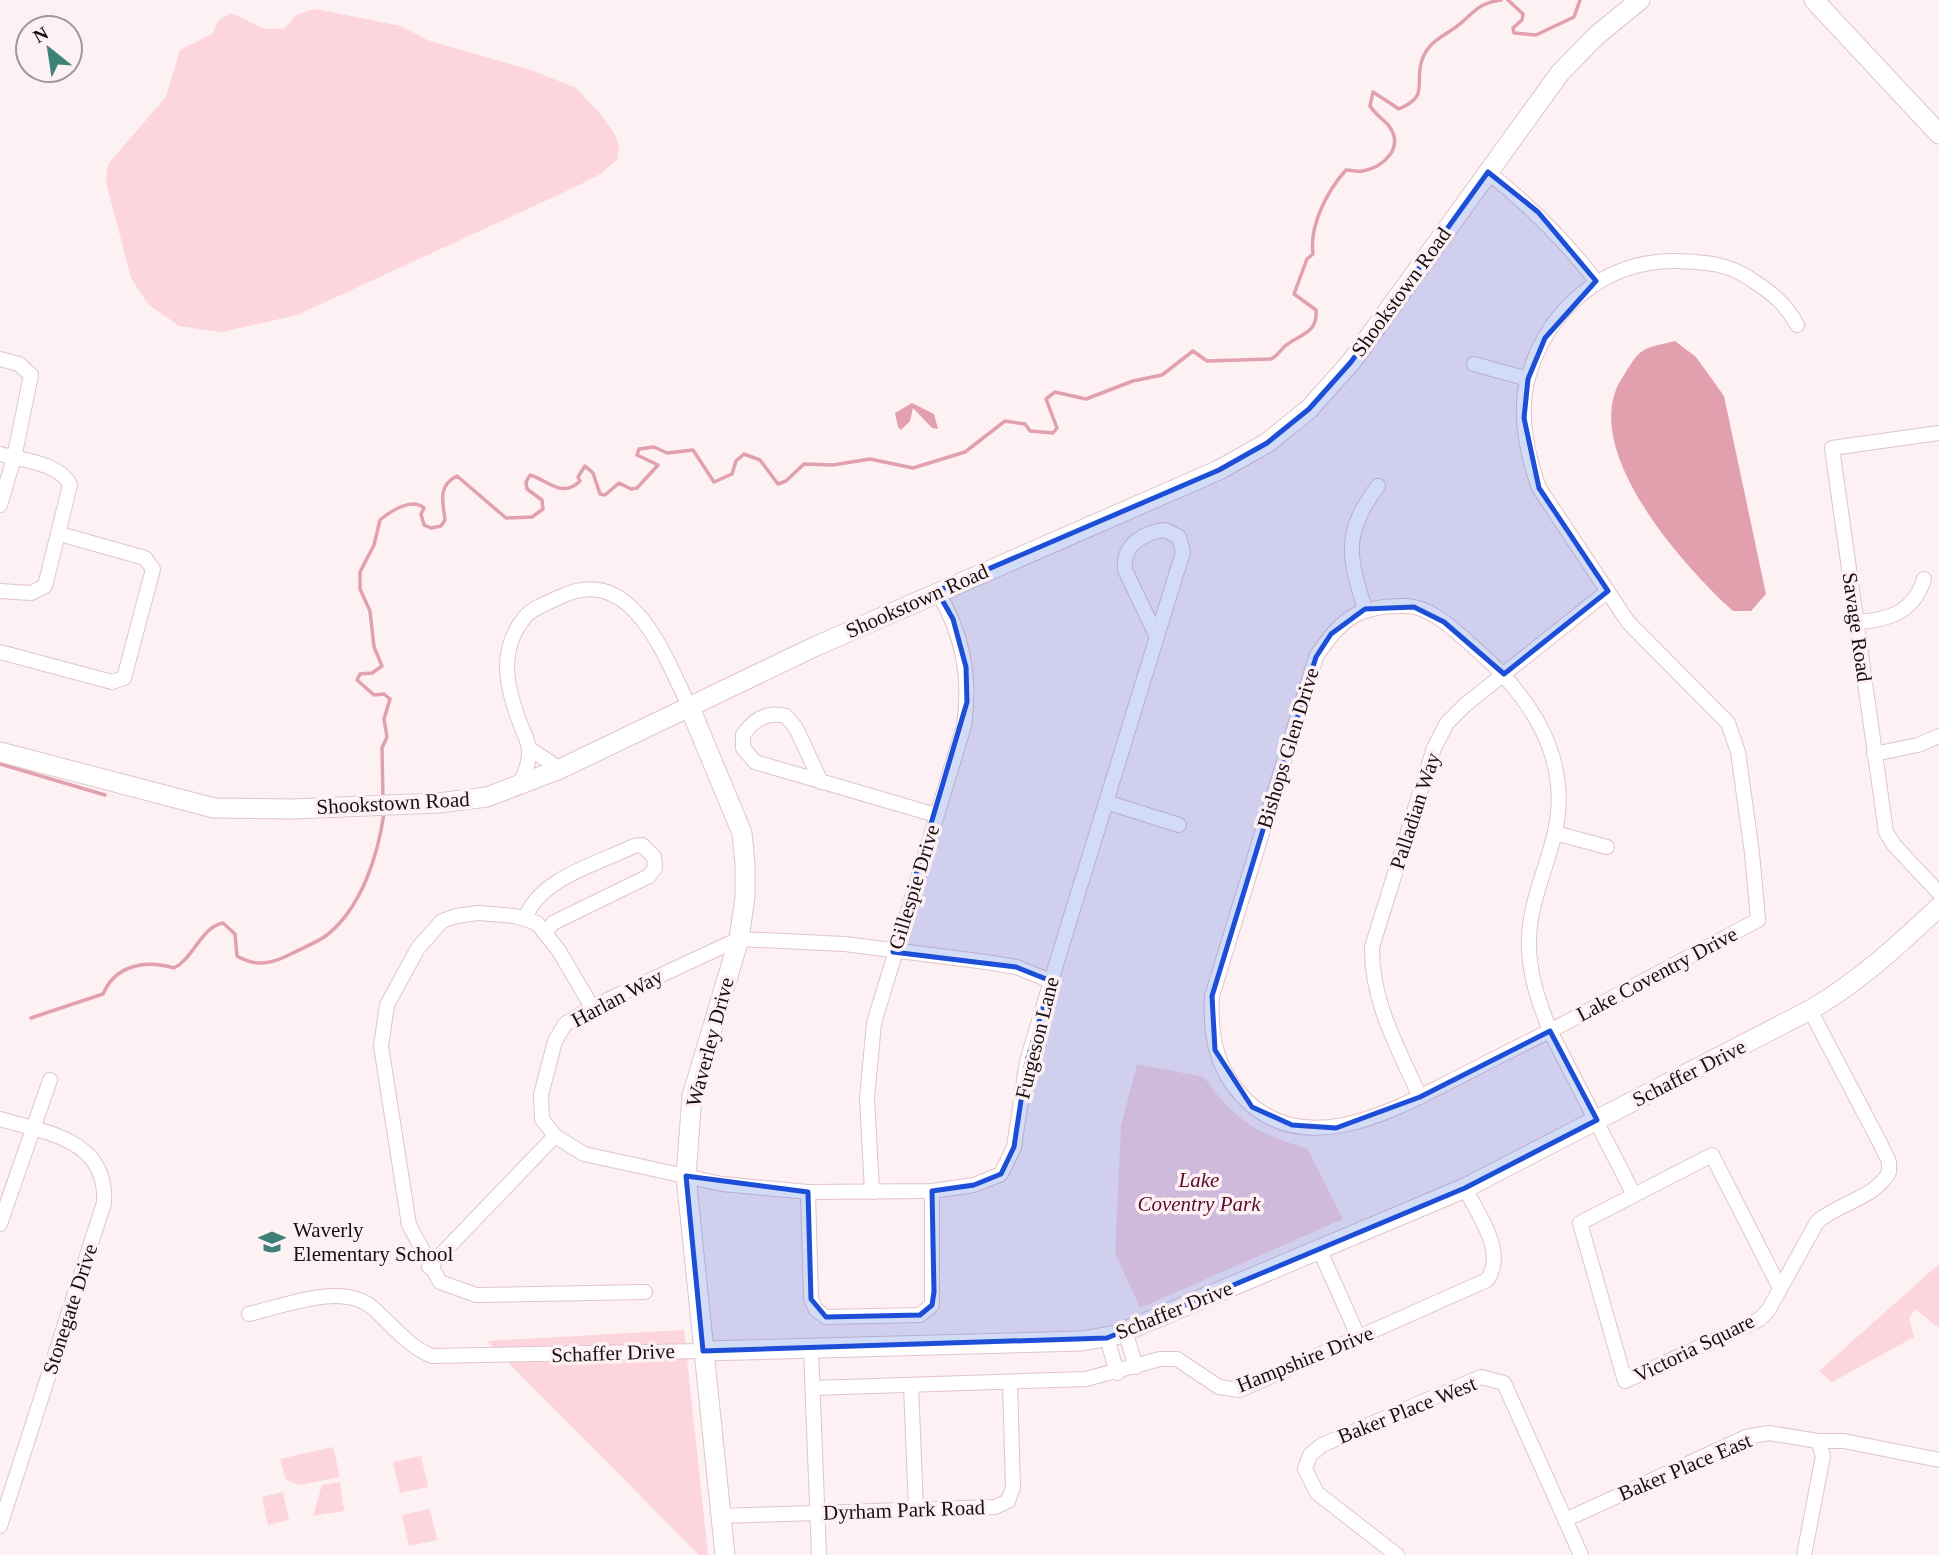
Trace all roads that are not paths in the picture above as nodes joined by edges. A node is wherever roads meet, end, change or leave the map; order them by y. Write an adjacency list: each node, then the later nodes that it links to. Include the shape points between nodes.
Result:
1 (1640, 0): 4 (street, Shookstown Road, via 1560,74)
2 (1814, 0): 3 (street)
3 (1939, 134)
4 (1488, 172): 5 (street, via 1538,212); 17 (street, Shookstown Road, via 1351,362 1309,409 1267,443 1219,470)
5 (1596, 281): 6 (street, Lake Coventry Drive, via 1626,267 1660,261 1714,262 1742,273 1776,296); 9 (street, Lake Coventry Drive, via 1551,329)
6 (1797, 325)
7 (0, 359): 11 (street, via 19,364 31,375)
8 (1474, 364): 9 (street)
9 (1528, 379): 18 (street, Lake Coventry Drive, via 1526,443 1539,488)
10 (1939, 433): 20 (street, Savage Road, via 1832,449)
11 (7, 456): 13 (street); 14 (street, via 66,478 70,494)
12 (1378, 486): 19 (street, via 1360,510 1352,533 1355,576)
13 (0, 505)
14 (60, 534): 16 (street, via 45,586 31,593); 22 (street, via 145,558 153,569 124,678 112,682)
15 (1924, 579): 20 (street, via 1911,604 1897,615)
16 (0, 591)
17 (937, 591): 24 (street, Shookstown Road); 33 (street, Gillespie Drive, via 953,619 966,667 967,702)
18 (1608, 591): 23 (street, Palladian Way); 46 (street, Lake Coventry Drive, via 1628,622 1728,723 1738,752 1758,920)
19 (1366, 609): 23 (street, via 1414,607 1444,622); 48 (street, Bishops Glen Drive, via 1331,634 1316,657 1212,996 1211,1024 1224,1072 1252,1107 1271,1118 1292,1125 1336,1128)
20 (1857, 622): 28 (street, Savage Road)
21 (1157, 637): 21 (street, Furgeson Lane, via 1124,559 1134,542 1165,530 1179,537 1183,552); 32 (street, Furgeson Lane)
22 (0, 652)
23 (1504, 674): 35 (street, via 1541,726 1552,758 1558,792); 48 (street, Palladian Way, via 1447,723 1434,748 1372,947 1371,973 1378,1003)
24 (690, 708): 26 (street, via 641,616 603,592 583,589 526,615 513,636 505,672); 29 (street, Shookstown Road); 41 (street, Waverley Drive, via 742,833 746,897)
25 (1939, 736): 28 (street, via 1918,746)
26 (530, 749): 29 (street); 31 (street)
27 (0, 752): 31 (street, Shookstown Road, via 214,808 439,803)
28 (1874, 754): 37 (street, Savage Road, via 1886,832)
29 (560, 769): 31 (street, Shookstown Road)
30 (821, 782): 30 (street, via 786,716 762,717 743,735 743,748 755,762); 33 (street)
31 (517, 788)
32 (1107, 802): 34 (street); 43 (street, Furgeson Lane)
33 (936, 816): 42 (street, Gillespie Drive)
34 (1179, 825)
35 (1555, 833): 36 (street); 46 (street, via 1532,910 1529,939 1534,993)
36 (1607, 846)
37 (1939, 893)
38 (1939, 907): 45 (street, Schaffer Drive, via 1875,967)
39 (525, 919): 40 (street, via 537,923); 40 (street, via 538,895 562,880 634,846 642,845 654,857 655,868 649,876 553,923); 61 (street, via 478,913 442,921 418,948 387,1005 381,1046 389,1103 409,1224)
40 (545, 933): 44 (street)
41 (739, 939): 42 (street, via 845,944); 44 (street, Harlan Way); 53 (street, Waverley Drive, via 692,1096)
42 (893, 952): 43 (street, via 1016,967); 57 (street, Gillespie Drive, via 874,1023 867,1098)
43 (1051, 981): 55 (street, Furgeson Lane, via 1027,1061 1014,1147 1000,1174 974,1185)
44 (592, 1007): 52 (street, Harlan Way, via 565,1024 555,1041 541,1095 542,1119)
45 (1810, 1010): 50 (street, Schaffer Drive); 62 (street, via 1879,1141 1889,1172 1878,1186 1817,1222)
46 (1550, 1031): 48 (street, Bishops Glen Drive); 50 (street)
47 (50, 1080): 51 (street)
48 (1420, 1097)
49 (0, 1119): 51 (street, Stonegate Drive)
50 (1597, 1120): 54 (street, Schaffer Drive); 58 (street)
51 (32, 1129): 59 (street); 80 (street, Stonegate Drive, via 72,1143 96,1161 105,1185 104,1203)
52 (555, 1136): 53 (street, via 584,1154); 61 (street)
53 (686, 1176): 56 (street, Furgeson Lane); 68 (street, Waverley Drive)
54 (1465, 1188): 60 (street, Schaffer Drive); 66 (street, Hampshire Drive, via 1494,1249 1493,1271 1478,1287)
55 (932, 1191): 56 (street, via 932,1305 920,1315 826,1317 811,1299); 57 (street, Furgeson Lane)
56 (808, 1192): 57 (street, Furgeson Lane)
57 (872, 1192)
58 (1634, 1195): 62 (street, Victoria Square, via 1712,1155); 62 (street, Victoria Square, via 1580,1223 1625,1381 1760,1319)
59 (0, 1224)
60 (1320, 1251): 65 (street, Schaffer Drive); 66 (street)
61 (429, 1267): 63 (street, via 440,1282 476,1295)
62 (1780, 1288)
63 (645, 1292)
64 (249, 1314): 68 (street, Schaffer Drive, via 327,1297 349,1297 372,1306 410,1343 432,1356)
65 (1116, 1334): 67 (street, Schaffer Drive); 69 (street); 70 (street)
66 (1359, 1338): 69 (street, Hampshire Drive, via 1240,1390 1219,1387 1177,1359)
67 (811, 1350): 68 (street, Schaffer Drive); 73 (street)
68 (703, 1351): 78 (street, Waverley Drive)
69 (1136, 1367): 70 (street, Hampshire Drive)
70 (1117, 1373): 71 (street, Hampshire Drive)
71 (1010, 1383): 72 (street, Hampshire Drive); 76 (street, Dyrham Park Road, via 1013,1487 1007,1501 995,1507)
72 (911, 1385): 73 (street, Hampshire Drive); 76 (street)
73 (813, 1388): 77 (street)
74 (1818, 1441): 75 (street, Baker Place East, via 1844,1441); 79 (street, Baker Place East, via 1769,1433 1745,1437); 85 (street, via 1823,1456)
75 (1939, 1460)
76 (916, 1509): 77 (street, Dyrham Park Road)
77 (818, 1512): 78 (street, Dyrham Park Road); 82 (street)
78 (721, 1516): 81 (street, Waverley Drive)
79 (1565, 1520): 83 (street, Baker Place West, via 1504,1382 1481,1377 1322,1445 1310,1455 1305,1469 1317,1493); 84 (street, Baker Place West)
80 (0, 1526)
81 (725, 1555)
82 (819, 1555)
83 (1397, 1555)
84 (1581, 1555)
85 (1804, 1555)

